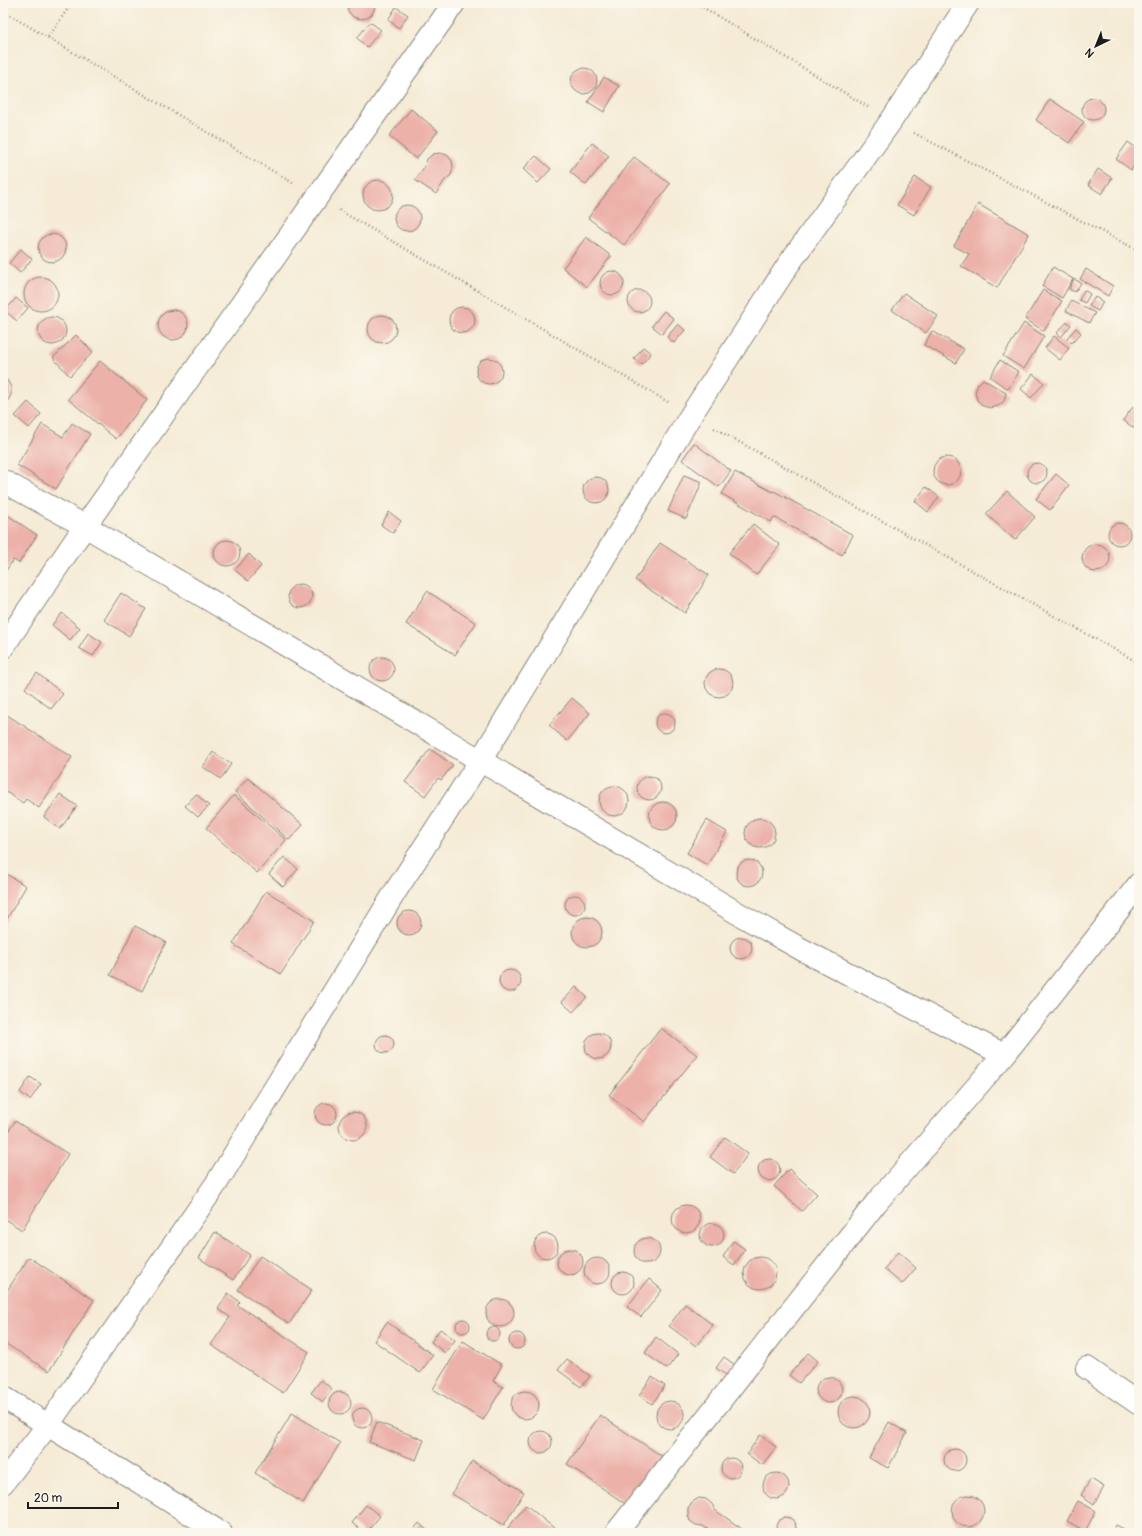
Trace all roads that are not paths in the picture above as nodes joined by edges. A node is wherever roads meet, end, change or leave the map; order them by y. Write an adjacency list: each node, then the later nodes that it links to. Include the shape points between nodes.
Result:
1 (454, 3): 4 (street)
2 (968, 3): 6 (street, via 891,121 788,265 691,415)
3 (3, 481): 4 (street)
4 (85, 526): 5 (street); 6 (street)
5 (3, 647)
6 (480, 761): 8 (street, via 801,949); 12 (street, via 395,892 216,1184)
7 (1139, 884): 8 (street)
8 (1004, 1055): 15 (street, via 876,1203)
9 (1087, 1368): 11 (street)
10 (3, 1397): 12 (street)
11 (1139, 1404)
12 (48, 1425): 13 (street); 14 (street)
13 (3, 1483)
14 (221, 1533)
15 (616, 1533)

